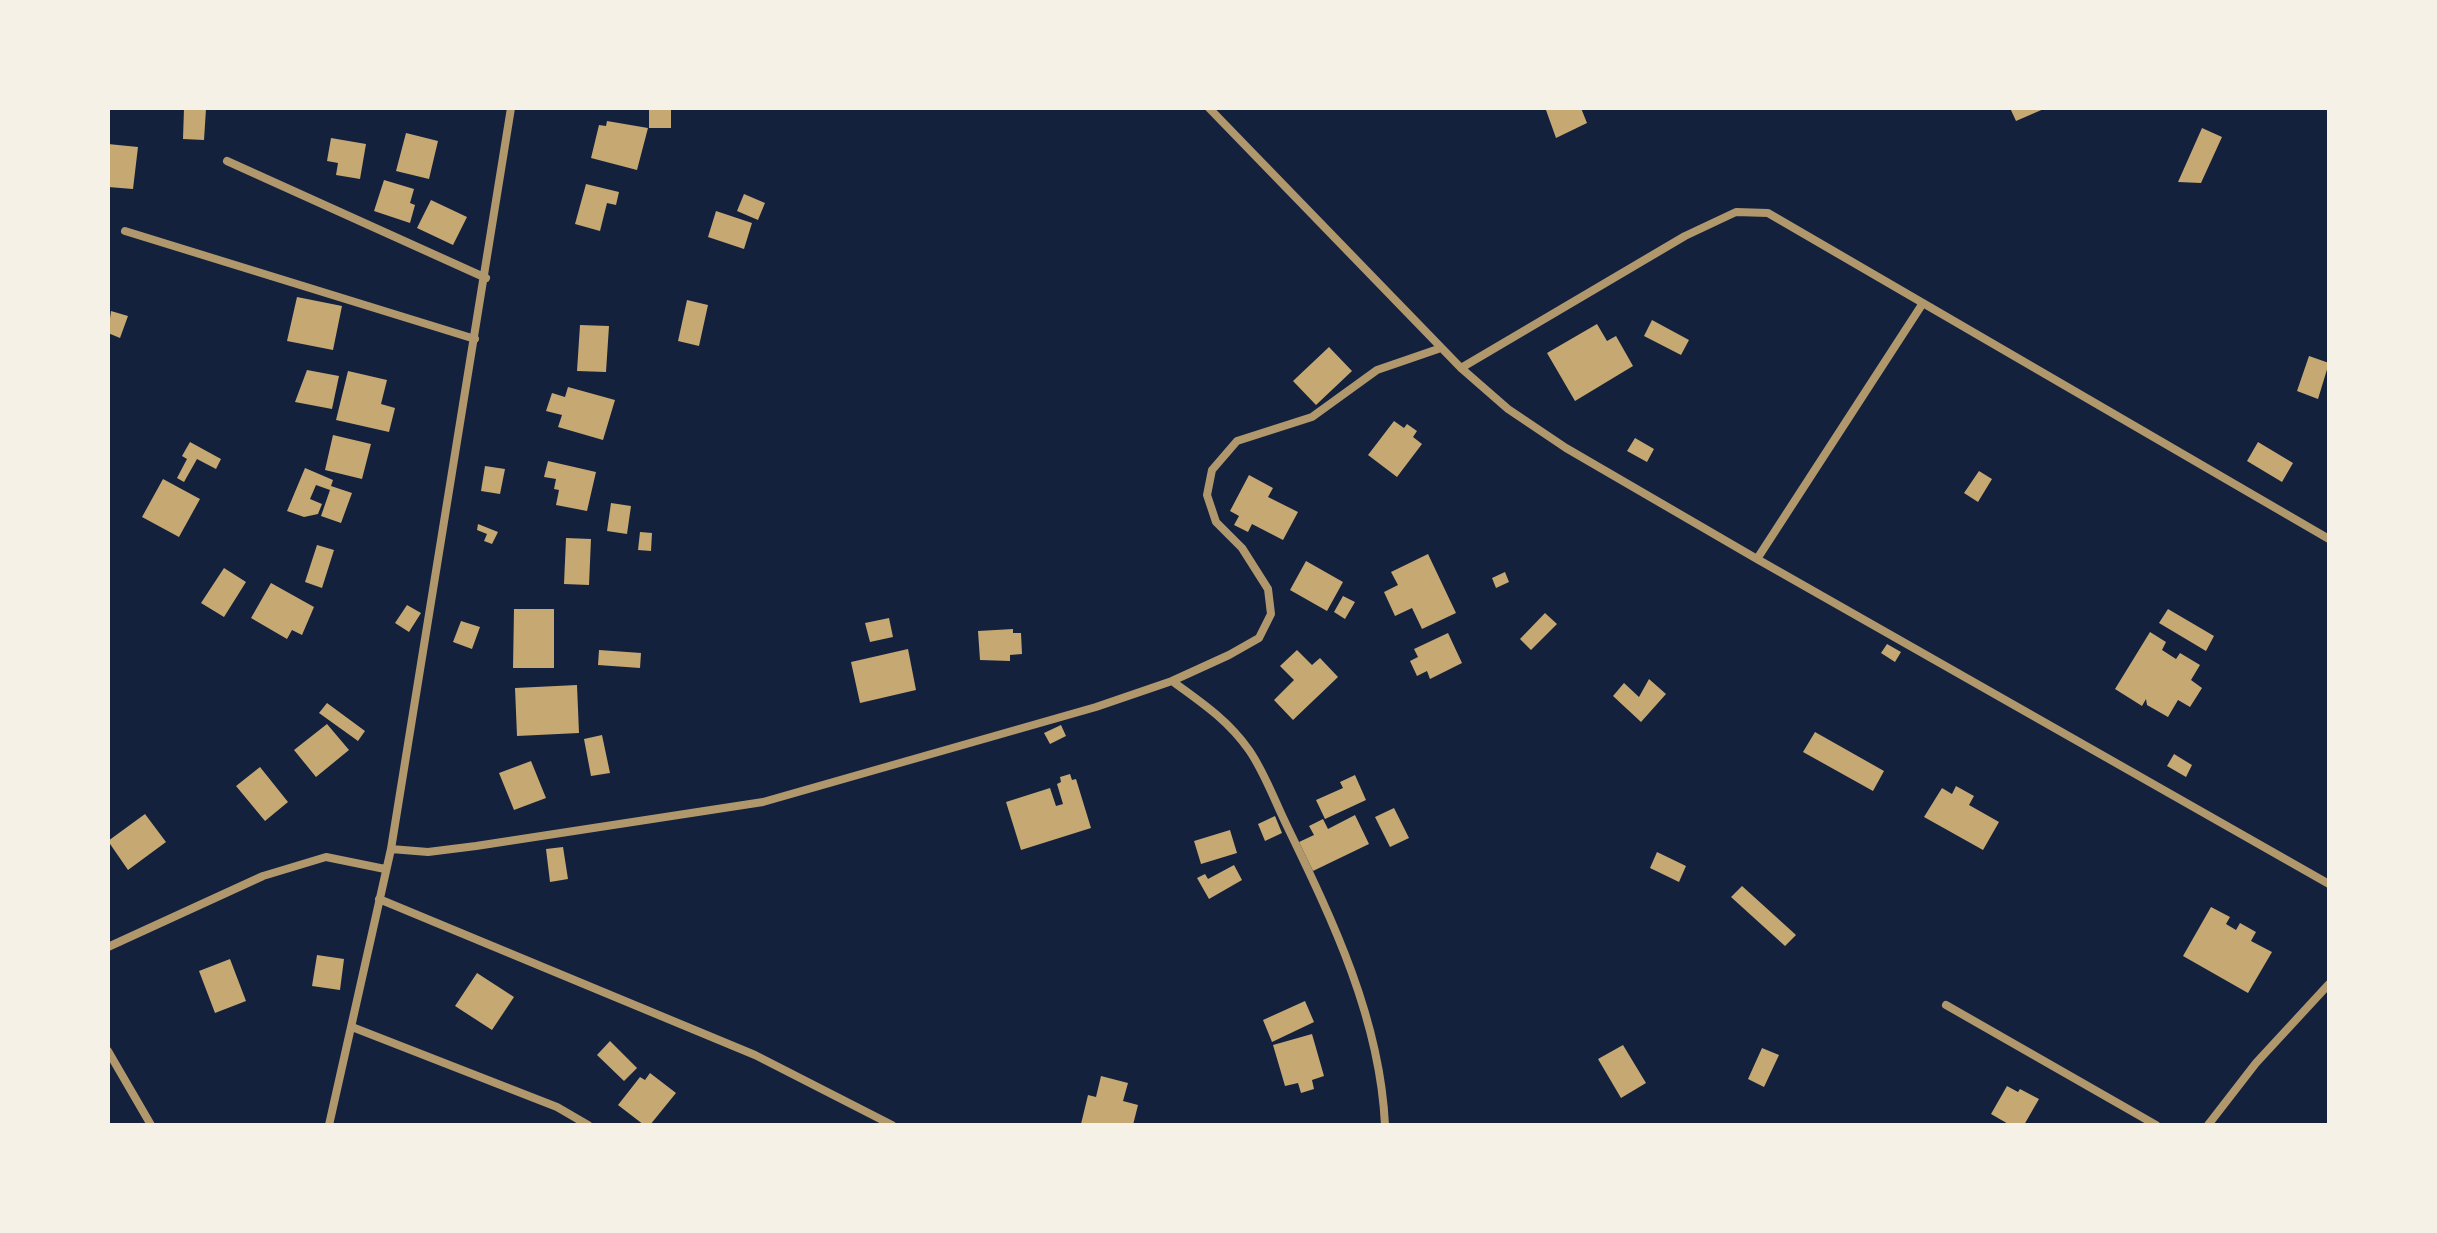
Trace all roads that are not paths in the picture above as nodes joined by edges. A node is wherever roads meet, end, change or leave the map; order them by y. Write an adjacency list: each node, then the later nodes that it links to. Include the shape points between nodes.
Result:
1 (511, 108): 5 (street)
2 (1209, 108): 8 (street)
3 (227, 161): 5 (street)
4 (125, 231): 7 (street)
5 (486, 278): 7 (street)
6 (1923, 303): 9 (street, via 1768,213 1736,212 1685,236); 10 (street); 11 (street)
7 (475, 339): 13 (street)
8 (1441, 348): 9 (street); 12 (street, via 1377,370 1312,417 1237,441 1212,470 1207,495 1216,522 1242,548 1268,589 1271,614 1259,638)
9 (1461, 368): 11 (street, via 1508,409 1566,448)
10 (2329, 539)
11 (1757, 559): 15 (street)
12 (1172, 681): 13 (street, via 763,802 476,846 428,852); 26 (street, via 1218,713 1250,751 1300,854 1356,978 1383,1090)
13 (391, 849): 14 (street)
14 (385, 869): 16 (street); 17 (street, via 326,857 263,876)
15 (2329, 884)
16 (379, 899): 20 (street); 25 (street, via 755,1055)
17 (108, 947)
18 (2329, 984): 28 (street)
19 (1946, 1005): 27 (street)
20 (352, 1027): 23 (street); 24 (street, via 557,1107)
21 (108, 1051): 22 (street)
22 (151, 1125)
23 (329, 1125)
24 (588, 1125)
25 (892, 1125)
26 (1385, 1125)
27 (2156, 1125)
28 (2208, 1125)

